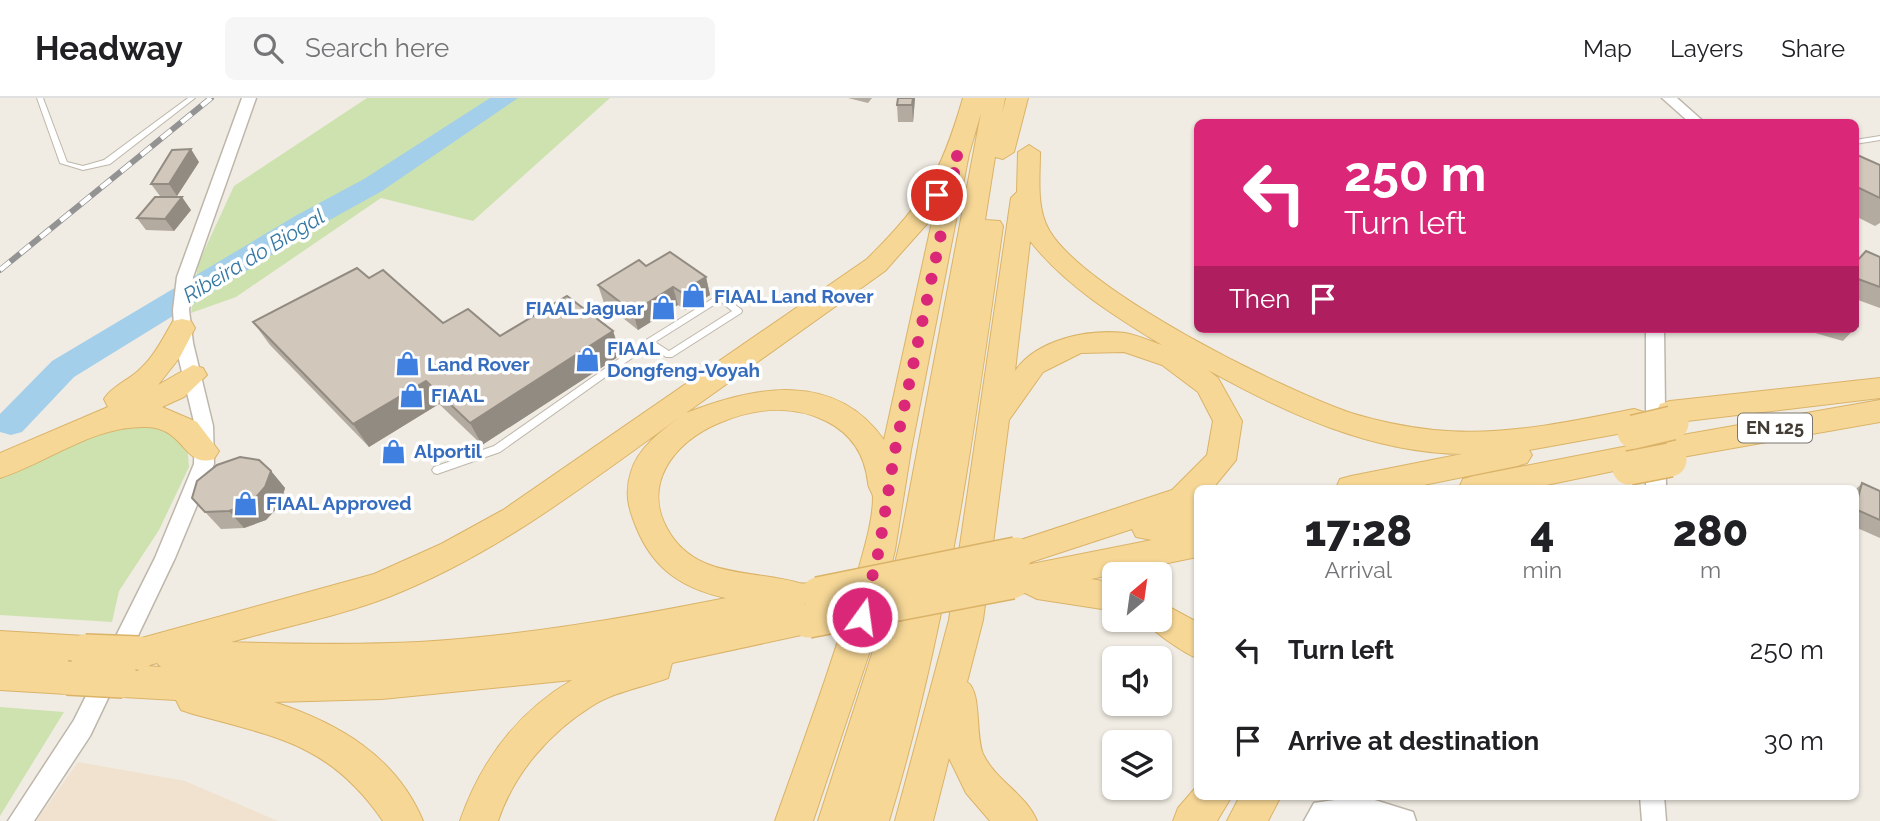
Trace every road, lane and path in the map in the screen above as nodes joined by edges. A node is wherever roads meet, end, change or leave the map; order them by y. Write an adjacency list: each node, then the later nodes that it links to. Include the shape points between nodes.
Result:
1 (40, 98): 2 (lane, via 64,163 83,168 107,162)
2 (191, 98)
3 (249, 98): 14 (street, via 185,277)
4 (974, 98): 13 (main road)
5 (994, 98): 54 (main road, via 916,542 891,647)
6 (1017, 98): 55 (main road, via 1003,149 925,629 890,764)
7 (1029, 98): 12 (main road)
8 (1669, 98): 9 (street)
9 (1694, 119)
10 (1880, 138): 11 (lane)
11 (1859, 141)
12 (1029, 152): 21 (main road, via 1030,213 1040,237 1062,262 1131,314 1295,402 1387,433 1436,441 1537,439); 22 (main road)
13 (958, 154): 35 (main road, via 895,450); 45 (main road, via 922,216 876,265 514,519 380,586)
14 (181, 319): 17 (street); 19 (main road, via 173,349 161,366)
15 (1655, 333): 31 (street)
16 (649, 342): 16 (lane, via 720,297 738,311 669,355); 26 (lane, via 497,449)
17 (193, 375): 19 (main road, via 174,390); 23 (street)
18 (1876, 400): 20 (main road); 20 (main road)
19 (94, 418): 23 (main road, via 173,420 191,430); 24 (main road); 25 (main road)
20 (1671, 436): 21 (main road, bridge); 21 (main road)
21 (1632, 444): 28 (main road); 29 (main road); 30 (main road)
22 (992, 445): 27 (main road, via 1003,408 1023,372 1060,349 1090,341 1140,345 1192,368 1223,406 1228,449 1218,471); 39 (main road)
23 (204, 450): 50 (street, via 204,464 165,558 88,717)
24 (0, 452)
25 (0, 466)
26 (437, 470)
27 (1201, 485)
28 (1370, 485)
29 (1485, 485)
30 (1541, 485)
31 (1656, 485)
32 (1194, 490): 36 (main road, via 1181,501)
33 (1194, 520): 36 (main road)
34 (1194, 544): 36 (main road)
35 (879, 550): 38 (main road, via 884,476 864,433 842,415 818,403 759,398 727,405 673,435 644,480 642,506 648,529 667,554 695,575 726,585); 53 (main road, via 857,639)
36 (1014, 568): 37 (main road); 38 (main road, bridge); 41 (main road, bridge)
37 (1102, 593)
38 (818, 594): 45 (main road, via 603,635 420,657 247,659)
39 (966, 620): 56 (main road); 57 (main road, via 958,704 964,755 975,780)
40 (1172, 622): 42 (main road)
41 (748, 635): 45 (main road, via 568,666 366,687 284,688); 52 (main road, via 582,692 513,752 489,792)
42 (1194, 640)
43 (0, 646): 44 (main road)
44 (76, 664): 45 (main road, bridge); 46 (main road)
45 (134, 672): 51 (main road, via 324,736 366,768)
46 (0, 674)
47 (1210, 800): 58 (main road)
48 (1259, 800): 59 (main road)
49 (1652, 800): 62 (street)
50 (20, 821)
51 (404, 821)
52 (479, 821)
53 (794, 821)
54 (837, 821)
55 (870, 821)
56 (914, 821)
57 (1018, 821)
58 (1192, 821)
59 (1246, 821)
60 (1316, 821): 61 (street, via 1323,812 1361,808)
61 (1404, 821)
62 (1654, 821)

